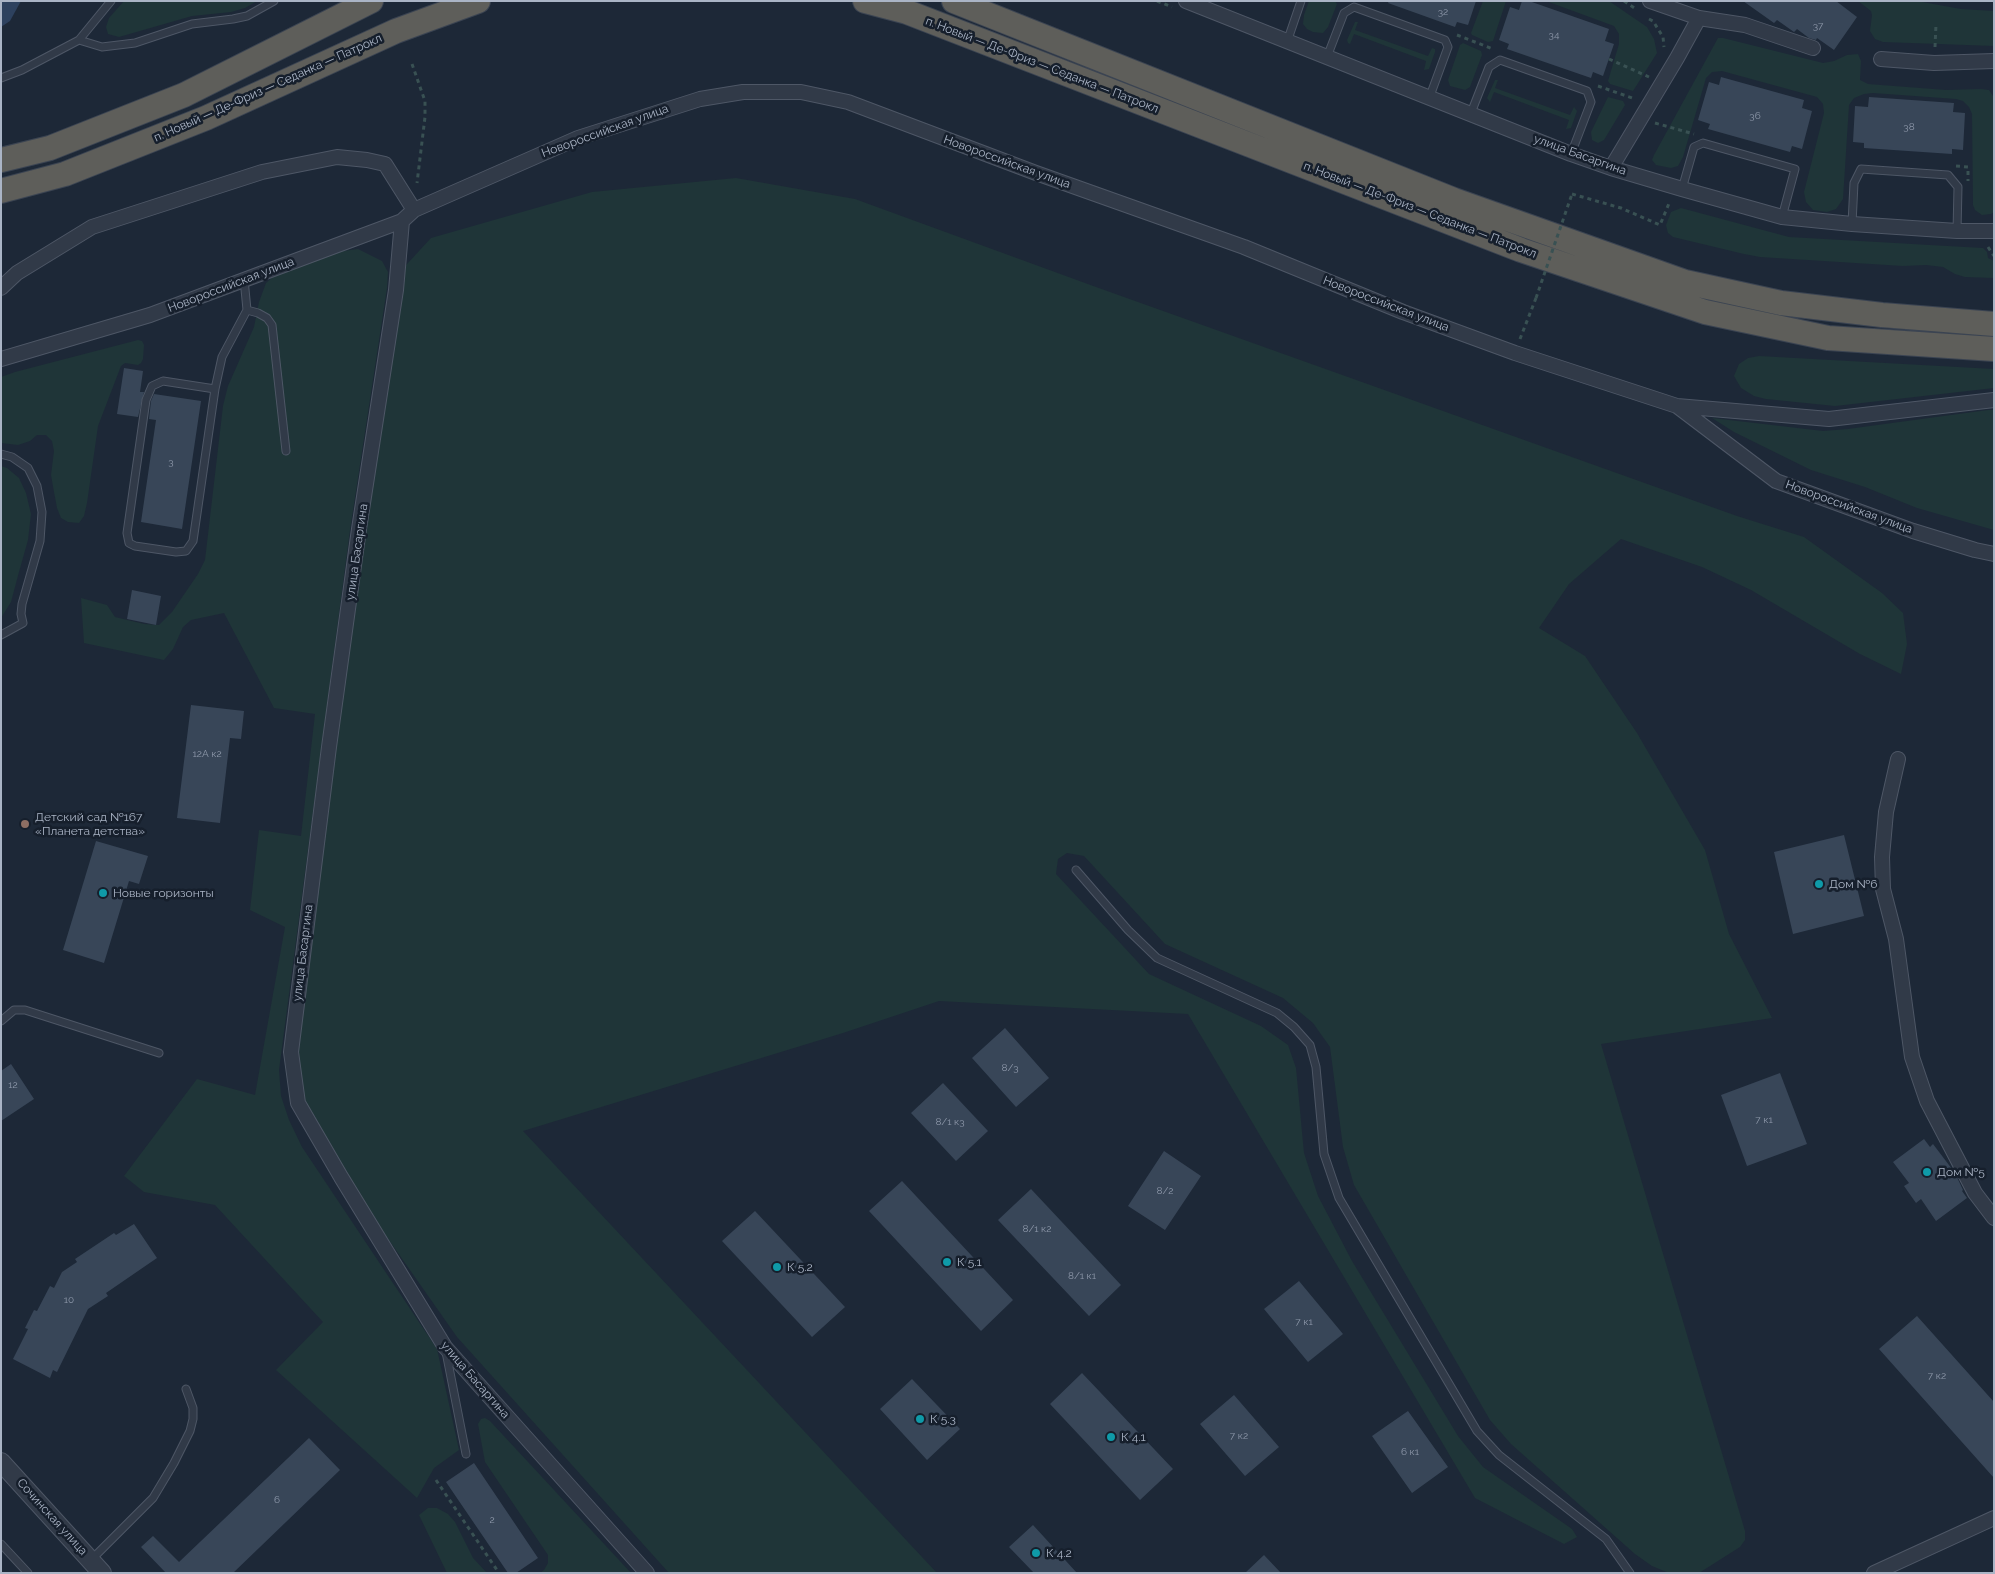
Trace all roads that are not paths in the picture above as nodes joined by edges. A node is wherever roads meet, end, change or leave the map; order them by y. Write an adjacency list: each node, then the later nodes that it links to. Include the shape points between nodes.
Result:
1 (111, 1): 11 (lane)
2 (274, 1): 11 (lane, via 247,16 192,24 135,43 102,48)
3 (371, 1): 21 (highway, via 184,95 50,148)
4 (478, 1): 24 (highway, п. Новый — Де-Фриз — Седанка — Патрокл, via 396,31 198,122 65,174)
5 (865, 1): 35 (highway, п. Новый — Де-Фриз — Седанка — Патрокл, via 907,12 1521,250 1705,312 1828,338)
6 (954, 1): 34 (highway, п. Новый — Де-Фриз — Седанка — Патрокл, via 1454,200 1685,282 1781,303)
7 (1301, 1): 12 (lane)
8 (1650, 1): 10 (street)
9 (1188, 2): 12 (street, улица Басаргина)
10 (1699, 18): 13 (street, via 1745,25); 22 (street)
11 (79, 40): 17 (lane)
12 (1286, 42): 14 (street, улица Басаргина)
13 (1813, 48)
14 (1327, 57): 18 (street, улица Басаргина); 18 (lane, via 1344,13 1354,7 1445,40 1448,48)
15 (1881, 59): 16 (street, via 1934,63)
16 (1994, 61)
17 (1, 78)
18 (1430, 96): 19 (street, улица Басаргина)
19 (1471, 113): 20 (street, улица Басаргина); 20 (lane, via 1489,67 1500,60 1587,92 1591,102)
20 (1571, 154): 22 (street, улица Басаргина)
21 (1, 160)
22 (1611, 168): 23 (street, улица Басаргина)
23 (1682, 189): 26 (street, улица Басаргина); 26 (lane, via 1694,148 1703,143 1722,148 1795,169)
24 (1, 191)
25 (414, 210): 27 (street, Новороссийская улица); 32 (street, via 385,164 338,157 262,172 92,227 18,273); 39 (street, Новороссийская улица, via 578,138 700,99 743,92 801,92 848,102 1244,247 1515,353)
26 (1782, 216): 28 (street, улица Басаргина)
27 (402, 221): 31 (street, Новороссийская улица); 49 (street, улица Басаргина, via 396,290 329,747 291,1052 298,1103)
28 (1852, 224): 29 (street, улица Басаргина); 29 (lane, via 1854,183 1861,169 1938,174 1948,175 1958,187)
29 (1956, 231): 30 (street, улица Басаргина)
30 (1994, 231)
31 (244, 279): 33 (lane); 36 (street, Новороссийская улица, via 150,316)
32 (1, 288)
33 (246, 310): 37 (lane, via 222,357); 40 (lane, via 258,312 272,324)
34 (1994, 324)
35 (1994, 349)
36 (1, 360)
37 (215, 389): 37 (lane, via 193,541 186,551 176,552 129,543 127,533 146,400 152,386 162,381)
38 (1994, 400): 39 (street, via 1829,419)
39 (1677, 406): 42 (street, Новороссийская улица, via 1776,481 1913,530)
40 (286, 450)
41 (1, 454): 43 (lane, via 28,468 37,486 42,512 40,541 22,604 23,623)
42 (1994, 554)
43 (1, 636)
44 (1898, 759): 48 (street, via 1886,812 1883,889 1896,940 1912,1058 1931,1109 1975,1193)
45 (1076, 870): 58 (lane, via 1157,958 1277,1013 1310,1044 1316,1067 1324,1154 1339,1198 1477,1431 1498,1455 1606,1539)
46 (1, 1021): 47 (lane, via 14,1010 25,1010)
47 (159, 1052)
48 (1994, 1218)
49 (445, 1347): 51 (lane); 57 (street, улица Басаргина)
50 (186, 1389): 55 (lane, via 193,1419 174,1464 153,1498)
51 (466, 1454)
52 (1, 1462): 55 (street, Сочинская улица)
53 (1994, 1518): 59 (street)
54 (1, 1544): 56 (lane)
55 (96, 1566)
56 (28, 1573)
57 (647, 1573)
58 (1630, 1573)
59 (1874, 1573)

